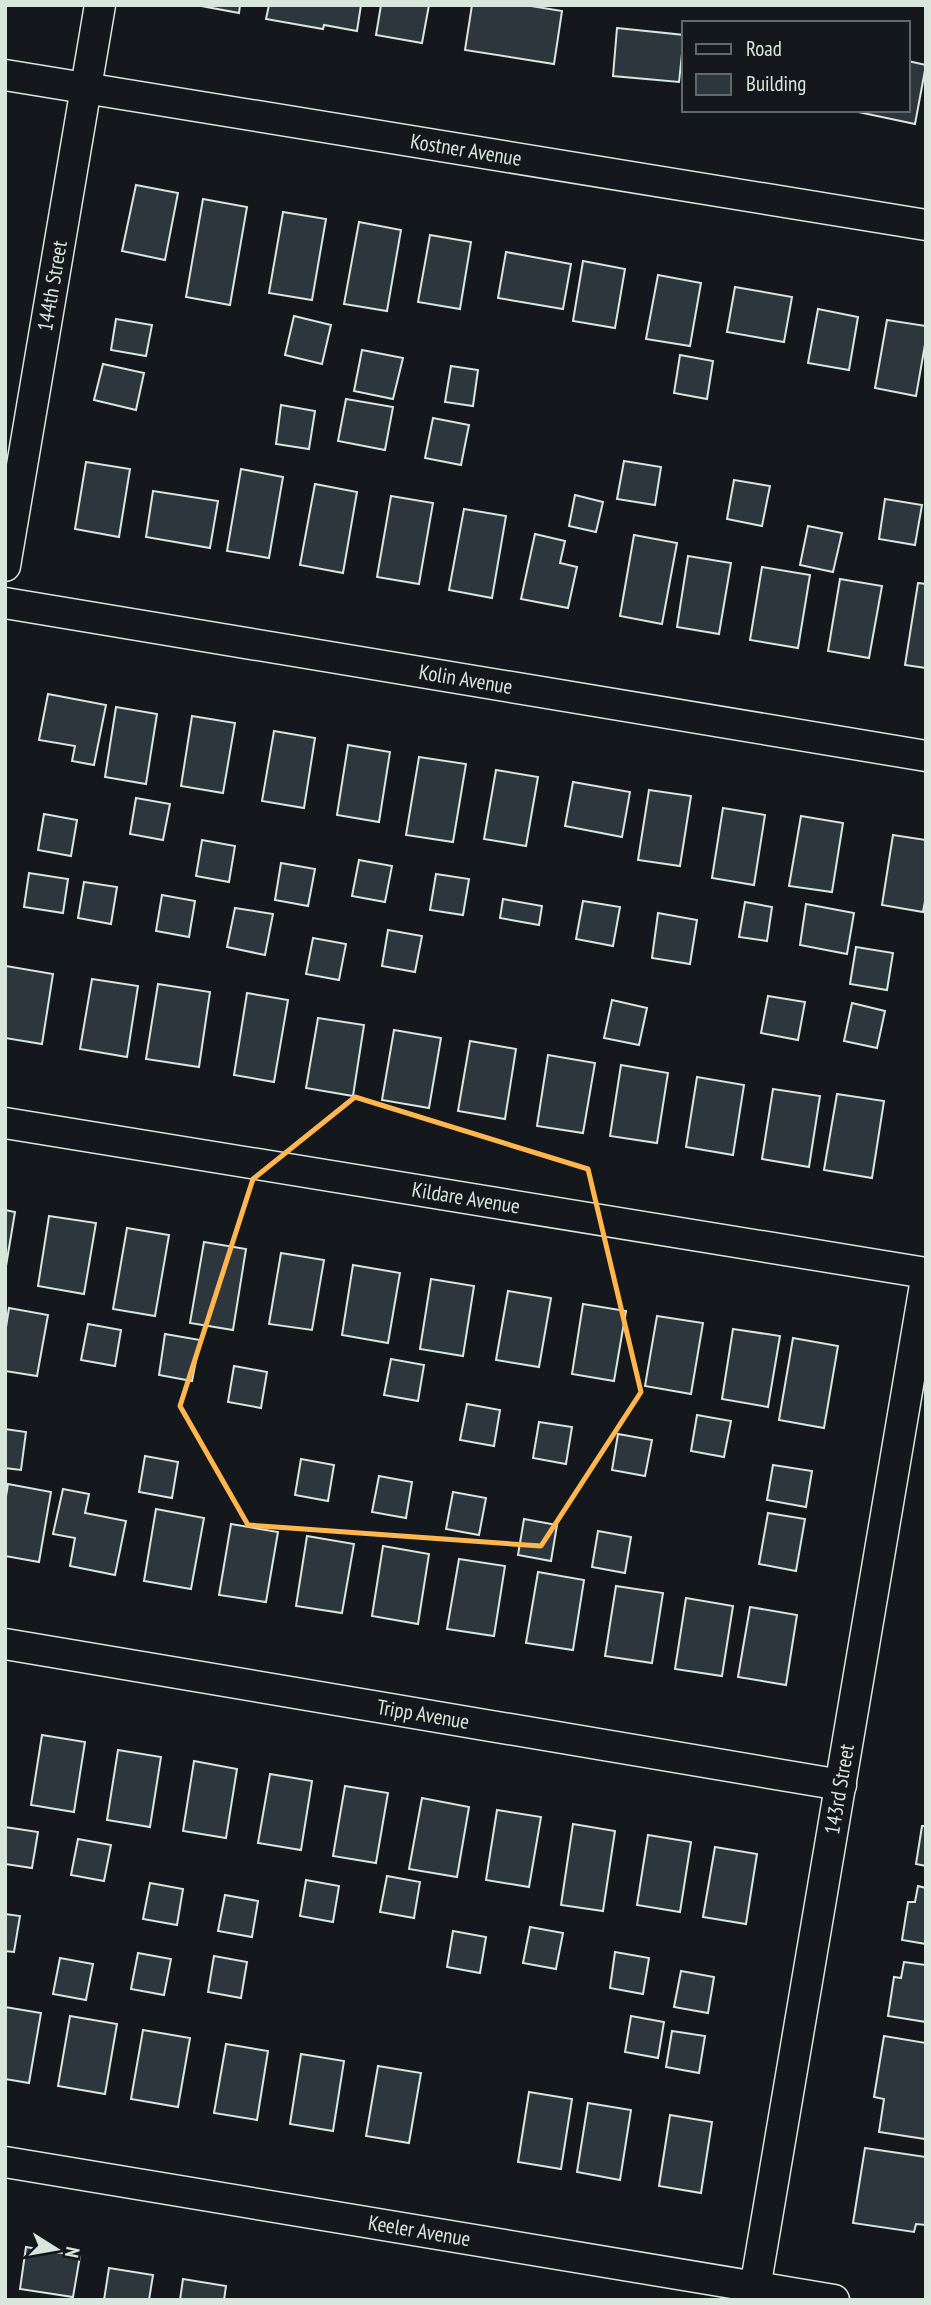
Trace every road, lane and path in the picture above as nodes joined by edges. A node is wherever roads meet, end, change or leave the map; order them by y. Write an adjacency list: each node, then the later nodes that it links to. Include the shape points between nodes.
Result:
1 (100, 5): 3 (street, 144th Street)
2 (5, 75): 3 (street, Kostner Avenue)
3 (86, 88): 4 (street, Kostner Avenue); 5 (street, 144th Street)
4 (926, 225)
5 (5, 566)
6 (5, 603): 7 (street, Kolin Avenue)
7 (926, 756)
8 (5, 1123): 9 (street, Kildare Avenue)
9 (926, 1273)
10 (926, 1279): 12 (street, 143rd Street)
11 (5, 1644): 12 (street, Tripp Avenue)
12 (841, 1785): 14 (street, 143rd Street)
13 (5, 2162): 14 (street, Keeler Avenue)
14 (754, 2293): 15 (street, Keeler Avenue)
15 (834, 2300)

